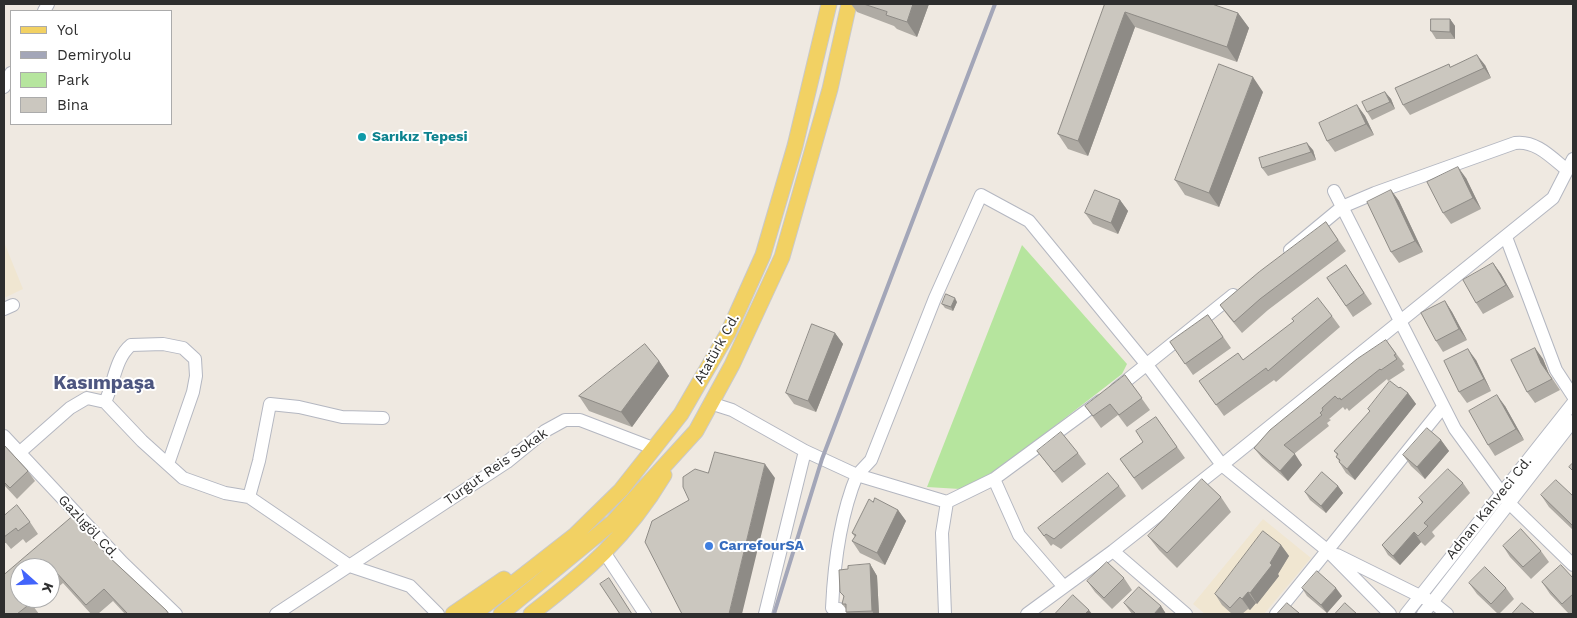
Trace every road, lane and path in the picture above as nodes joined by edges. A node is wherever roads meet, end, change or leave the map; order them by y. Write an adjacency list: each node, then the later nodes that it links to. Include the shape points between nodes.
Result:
1 (829, 4): 23 (main road, Atatürk Cd., via 795,146 763,255 728,333 681,414)
2 (849, 4): 16 (main road, Atatürk Cd., via 830,89 782,257)
3 (10, 75): 4 (street)
4 (4, 87)
5 (1573, 159): 6 (street)
6 (1567, 170): 8 (street, via 1537,146 1527,142 1514,143); 9 (street, via 1553,198)
7 (1334, 191): 8 (street)
8 (1342, 207): 10 (street); 12 (street)
9 (1506, 237): 12 (street); 14 (street, via 1556,370)
10 (1282, 256)
11 (1245, 286): 13 (street)
12 (1400, 322): 18 (street); 27 (street)
13 (1147, 365): 27 (street); 28 (street, via 1029,221 981,194 935,298 871,460); 29 (street)
14 (1573, 396)
15 (105, 402): 25 (street, via 87,398 70,408); 26 (street); 26 (street, via 119,361 131,345 163,344 189,351 196,359 196,376)
16 (710, 403): 22 (main road, Atatürk Cd., via 696,430); 24 (street, via 732,410)
17 (1573, 403): 31 (street, Adnan Kahveci Cd.)
18 (1443, 407): 31 (street); 33 (street)
19 (383, 418): 30 (street, via 342,417 270,404)
20 (1573, 422): 31 (street, Adnan Kahveci Cd.)
21 (4, 436): 25 (street, Gazlıgöl Cd.)
22 (680, 447): 35 (main road, via 646,505 622,536); 47 (main road, Atatürk Cd., via 613,522)
23 (653, 448): 37 (street, Turgut Reis Sokak, via 580,420 565,420); 45 (main road, via 545,551); 46 (main road, Atatürk Cd., via 621,490 574,536)
24 (805, 451): 28 (street); 50 (street)
25 (19, 452): 42 (street, Gazlıgöl Cd., via 75,519)
26 (168, 464): 30 (street, via 183,478 226,493)
27 (1222, 466): 33 (street); 34 (street)
28 (856, 475): 32 (street); 41 (street, via 848,498 833,588 832,608)
29 (994, 479): 32 (street); 38 (street, via 1019,534)
30 (249, 497): 37 (street)
31 (1505, 498): 36 (street); 39 (street, Adnan Kahveci Cd.); 40 (street, Adnan Kahveci Cd.)
32 (947, 502): 51 (street, via 942,533)
33 (1328, 550): 39 (street); 54 (street); 55 (street)
34 (1113, 551): 38 (street); 53 (street)
35 (604, 552): 48 (main road, via 575,581); 49 (street)
36 (1573, 565)
37 (350, 566): 43 (street, Turgut Reis Sokak); 44 (street, via 410,586)
38 (1064, 587): 52 (street)
39 (1419, 596): 40 (street); 56 (street, Adnan Kahveci Cd.)
40 (1432, 602): 57 (street, Adnan Kahveci Cd.); 58 (street)
41 (844, 610)
42 (176, 614)
43 (276, 614)
44 (438, 614)
45 (453, 614)
46 (474, 614)
47 (502, 614)
48 (531, 614)
49 (645, 614)
50 (765, 614)
51 (945, 614)
52 (1027, 614)
53 (1186, 614)
54 (1276, 614)
55 (1390, 614)
56 (1406, 614)
57 (1423, 614)
58 (1447, 614)

